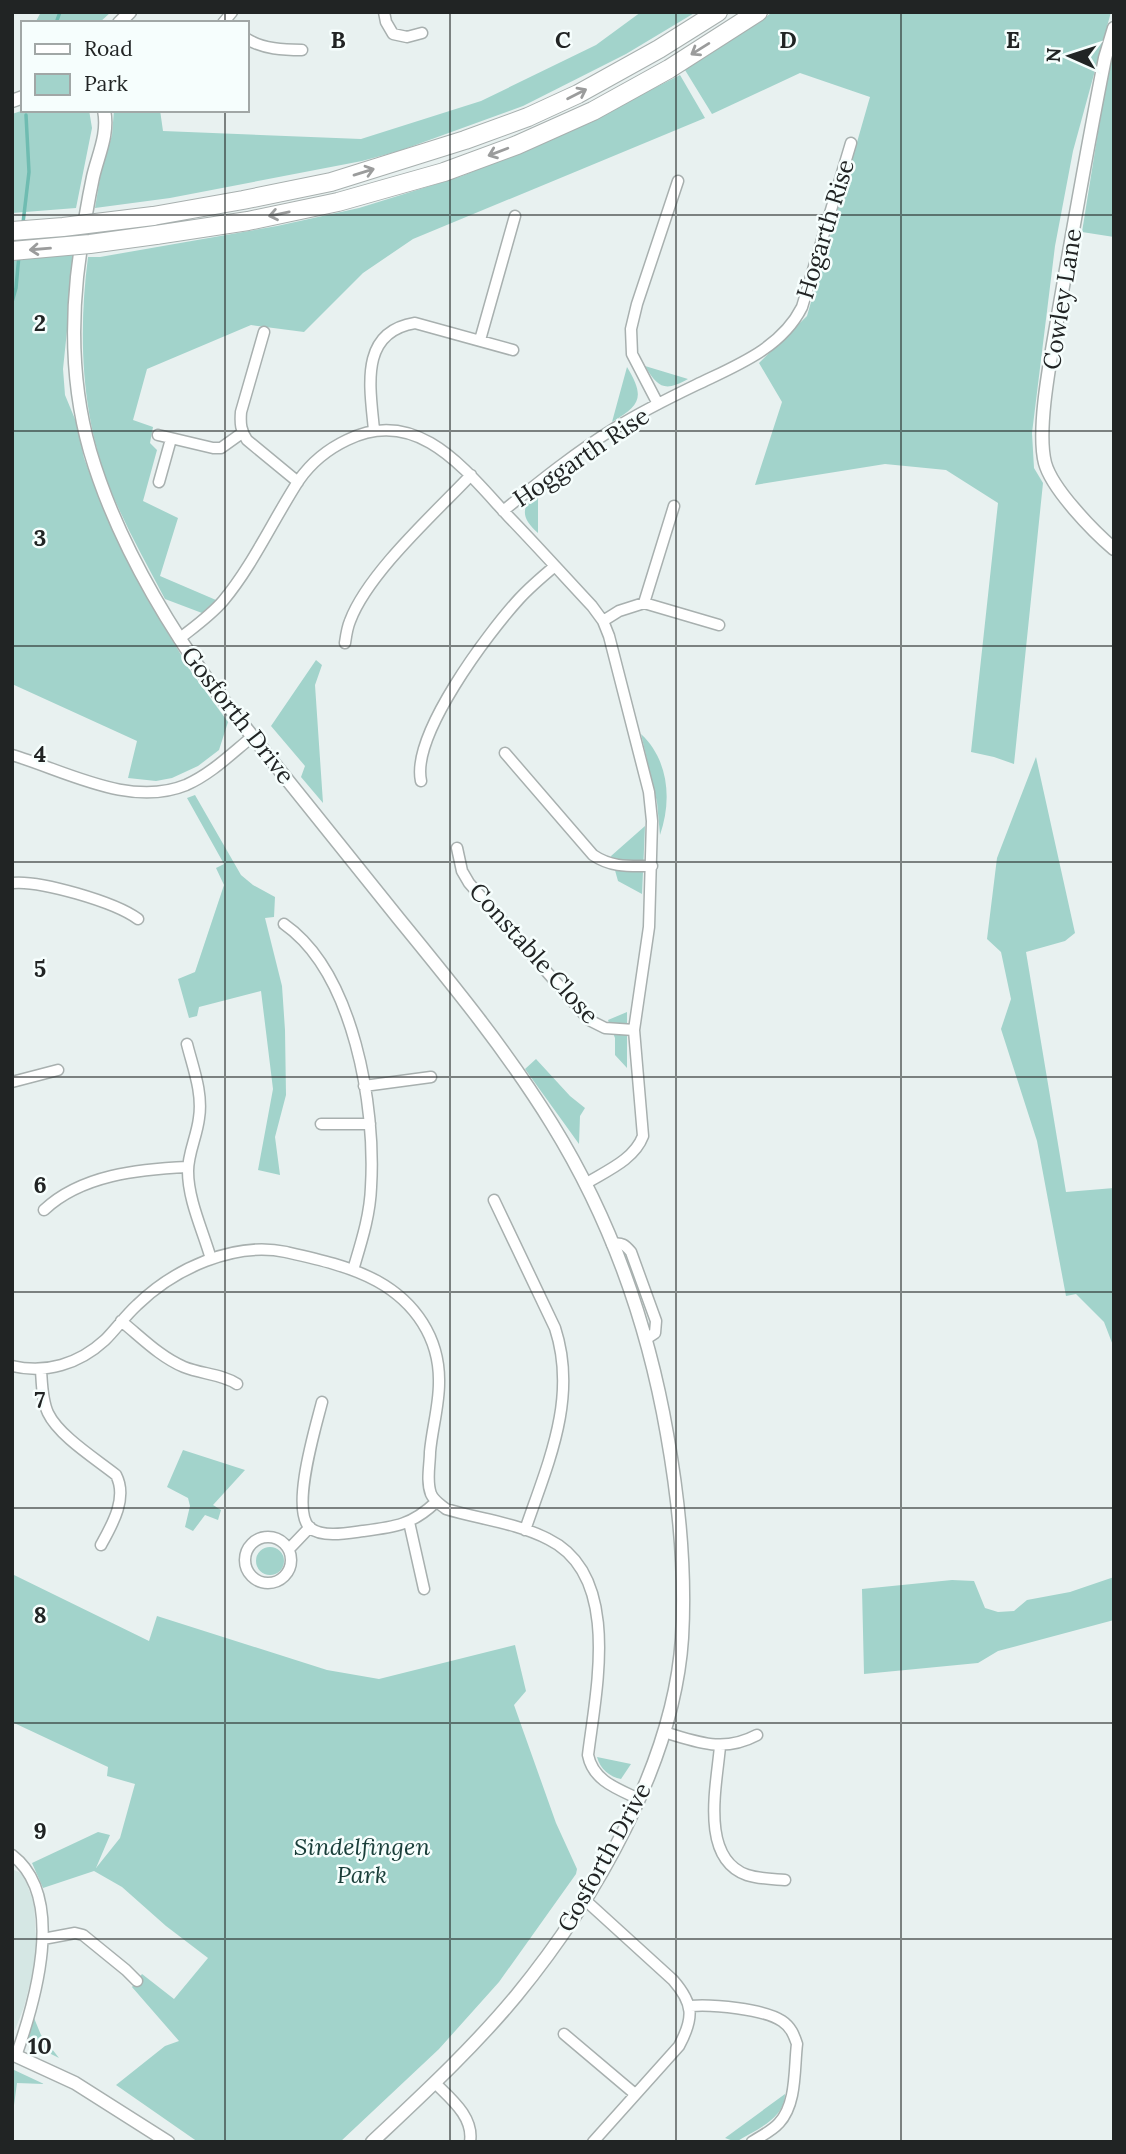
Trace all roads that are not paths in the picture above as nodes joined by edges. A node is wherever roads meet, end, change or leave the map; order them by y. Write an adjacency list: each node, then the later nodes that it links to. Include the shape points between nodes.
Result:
1 (384, 12): 5 (street, via 393,34)
2 (718, 12): 12 (highway, one-way to 2, bridge, via 153,215 331,182 528,117 659,50)
3 (758, 12): 13 (highway, one-way to 13, bridge, via 593,111 444,172 248,221)
4 (1114, 28): 27 (street, Cowley Lane, via 1102,70 1053,344 1043,451 1053,482)
5 (422, 33)
6 (248, 40): 7 (street)
7 (302, 50)
8 (105, 112): 32 (street, Gosforth Drive, via 105,135 87,208 77,278 74,345 78,388 90,451 110,505)
9 (851, 143): 17 (street, Hogarth Rise, via 797,317 748,361)
10 (678, 181): 17 (street, via 631,329 632,354)
11 (515, 216): 15 (street)
12 (12, 231)
13 (12, 251)
14 (264, 332): 19 (street, via 242,412)
15 (480, 340): 16 (street); 18 (street, via 415,323 390,331 372,363)
16 (513, 350)
17 (658, 404): 26 (street, Hoggarth Rise, via 579,452)
18 (374, 430): 22 (street, via 407,432 446,453); 24 (street, via 327,452)
19 (242, 433): 21 (street, via 213,448); 24 (street)
20 (158, 436): 21 (street)
21 (172, 439): 23 (street)
22 (471, 475): 26 (street); 33 (street, via 398,552 361,599)
23 (159, 482)
24 (298, 482): 32 (street, via 224,599)
25 (674, 506): 29 (street)
26 (503, 511): 28 (street)
27 (1114, 550)
28 (555, 565): 30 (street); 37 (street, via 495,627 465,669 429,736 420,764)
29 (644, 603): 30 (street); 31 (street)
30 (603, 621): 39 (street, via 649,792)
31 (719, 625)
32 (178, 639): 34 (street, Gosforth Drive)
33 (345, 643)
34 (252, 737): 36 (street, via 208,773 186,785 154,792 115,788); 52 (street, Gosforth Drive, via 509,1058)
35 (505, 753): 39 (street, via 593,855 615,866)
36 (12, 755)
37 (421, 781)
38 (457, 848): 43 (street, Constable Close, via 469,883 589,1020 605,1028)
39 (652, 866): 43 (street, via 649,927)
40 (12, 883): 41 (street, via 58,889 116,907)
41 (138, 919)
42 (284, 924): 48 (street, via 304,939 335,987 349,1020)
43 (634, 1030): 52 (street, via 643,1136 632,1154)
44 (187, 1044): 51 (street, via 201,1104)
45 (58, 1070): 47 (street)
46 (431, 1077): 48 (street)
47 (12, 1082)
48 (364, 1086): 50 (street)
49 (321, 1124): 50 (street)
50 (370, 1124): 56 (street, via 371,1190)
51 (188, 1167): 54 (street, via 132,1172 93,1182 70,1191); 55 (street, via 190,1191)
52 (585, 1184): 69 (street, Gosforth Drive, via 636,1305 675,1476 682,1558 682,1641)
53 (494, 1200): 65 (street, via 555,1328 565,1368 564,1399 552,1450)
54 (44, 1210)
55 (211, 1259): 56 (street, via 265,1250); 57 (street, via 158,1286)
56 (353, 1270): 62 (street, via 397,1293 412,1306 430,1336 439,1366 429,1478)
57 (121, 1321): 59 (street, via 86,1355); 60 (street, via 174,1362)
58 (12, 1366): 59 (street)
59 (41, 1370): 66 (street, via 44,1402 53,1421 116,1475 120,1484 116,1513)
60 (237, 1384)
61 (322, 1402): 64 (street, via 302,1495)
62 (436, 1502): 63 (street); 65 (street, via 446,1509)
63 (410, 1522): 64 (street, via 345,1534); 68 (street)
64 (310, 1527): 67 (street)
65 (525, 1530): 72 (street, via 561,1546 589,1583 599,1642 590,1766 606,1783)
66 (102, 1545)
67 (289, 1549): 67 (street, via 291,1565 283,1578 268,1584 249,1573 247,1551 258,1539 275,1538)
68 (424, 1589)
69 (664, 1732): 71 (street); 72 (street, Gosforth Drive)
70 (757, 1735): 71 (street)
71 (720, 1746): 74 (street, via 715,1819 718,1846 738,1870)
72 (639, 1799): 75 (street, Gosforth Drive)
73 (12, 1855): 76 (street, via 31,1879)
74 (785, 1880)
75 (584, 1899): 78 (street, via 673,1980); 81 (street, Gosforth Drive, via 516,1996)
76 (43, 1939): 77 (street, via 83,1935); 80 (street, via 32,2012)
77 (137, 1981)
78 (690, 2006): 82 (street, via 687,2032 679,2046); 87 (street, via 727,2006 776,2018 795,2036 788,2108 774,2128)
79 (564, 2034): 82 (street)
80 (14, 2055): 83 (street, via 75,2083)
81 (435, 2083): 84 (street, Gosforth Drive); 85 (street, via 465,2115)
82 (635, 2094): 86 (street)
83 (168, 2142)
84 (372, 2142)
85 (470, 2142)
86 (593, 2142)
87 (752, 2142)

